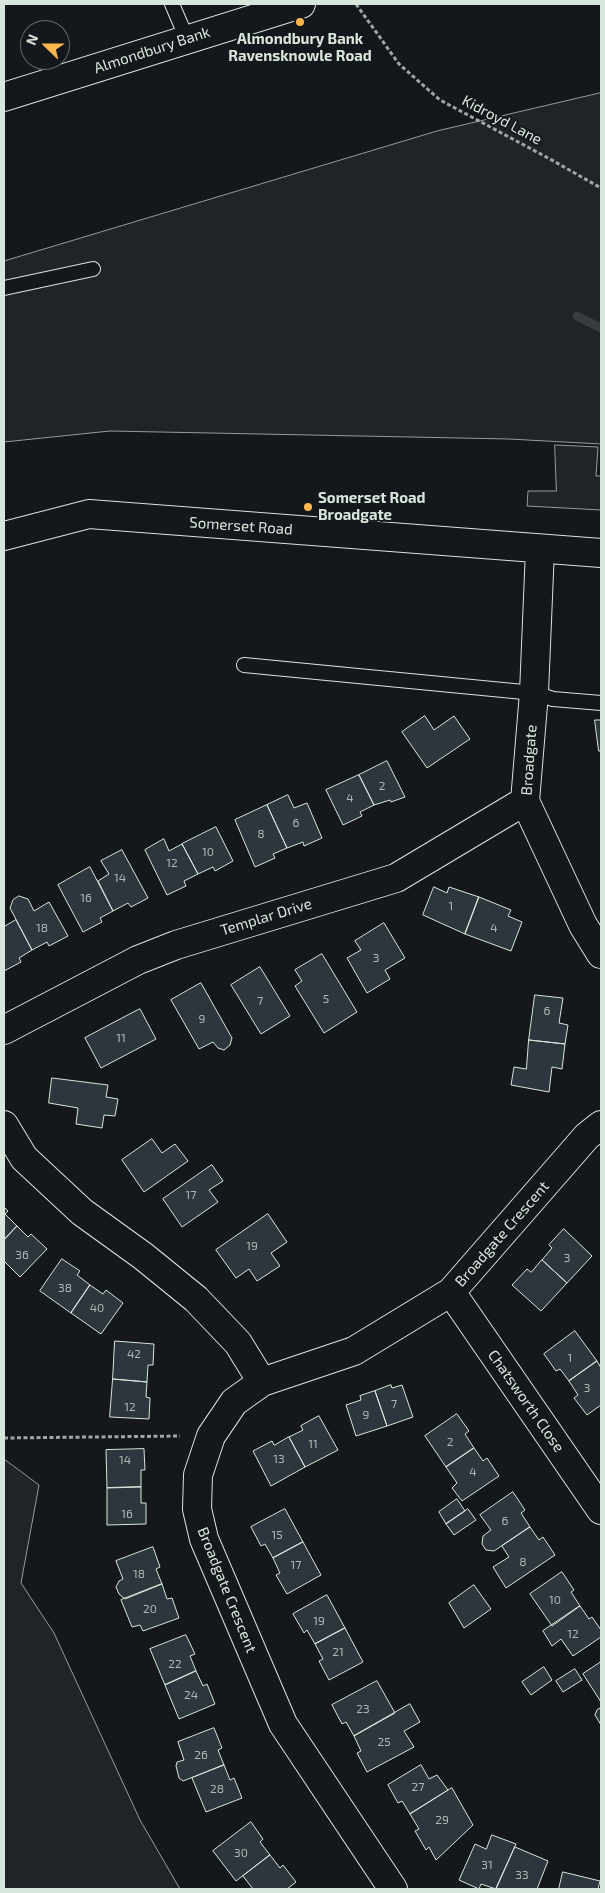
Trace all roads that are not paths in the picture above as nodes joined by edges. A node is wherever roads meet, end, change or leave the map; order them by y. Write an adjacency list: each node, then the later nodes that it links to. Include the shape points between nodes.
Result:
1 (172, 4): 3 (lane)
2 (287, 6): 3 (street, Almondbury Bank)
3 (187, 39): 4 (street, Almondbury Bank)
4 (4, 97)
5 (93, 269): 6 (lane)
6 (4, 288)
7 (4, 536): 8 (street, Somerset Road, via 89,514)
8 (540, 549): 9 (street, Somerset Road); 11 (street, Broadgate)
9 (601, 553)
10 (244, 665): 11 (lane)
11 (534, 693): 12 (lane, via 553,699); 13 (street, Broadgate)
12 (601, 703)
13 (526, 801): 14 (street, Broadgate, via 583,925); 15 (street, Templar Drive, via 396,878 168,948 138,960)
14 (601, 954)
15 (4, 1030)
16 (4, 1125): 19 (street, via 24,1158 82,1212 196,1299 238,1343)
17 (601, 1125): 18 (street, Broadgate Crescent, via 587,1136)
18 (451, 1292): 19 (street, Broadgate Crescent, via 354,1351); 20 (street, Chatsworth Close)
19 (262, 1382): 21 (street, Broadgate Crescent, via 234,1402 211,1436 198,1475 197,1509 204,1539 283,1724)
20 (601, 1510)
21 (393, 1889)

